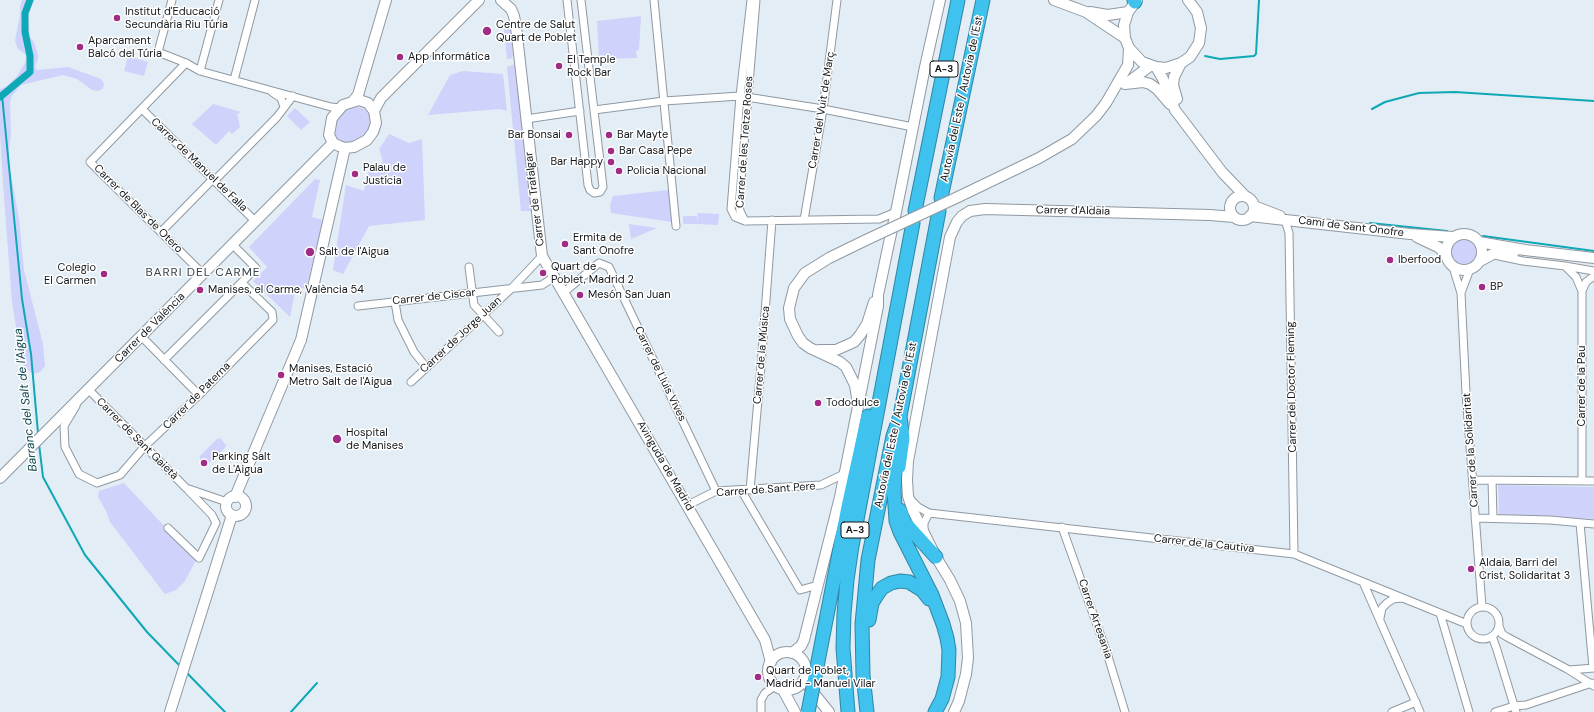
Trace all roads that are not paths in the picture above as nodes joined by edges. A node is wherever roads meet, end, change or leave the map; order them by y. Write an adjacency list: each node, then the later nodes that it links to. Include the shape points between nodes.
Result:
1 (172, 0): 24 (street, via 158,52)
2 (219, 0): 27 (street)
3 (255, 0): 28 (street)
4 (386, 0): 33 (street, via 358,95)
5 (501, 0): 21 (street, Carrer de Trafalgar, via 511,9)
6 (515, 0): 21 (street, Carrer de Trafalgar)
7 (567, 0): 43 (street)
8 (581, 0): 40 (street)
9 (654, 0): 34 (street)
10 (750, 0): 32 (street, Carrer de les Tretze Roses)
11 (756, 0): 32 (street, Carrer de les Tretze Roses)
12 (837, 0): 39 (street, Carrer del Vuit de Març)
13 (958, 0): 95 (highway, Autovía del Este / Autovia de l'Est / A-3)
14 (982, 0): 103 (highway, Autovía del Este / Autovia de l'Est / A-3)
15 (1054, 0): 20 (street)
16 (1188, 0): 25 (street, via 1197,12 1201,28 1199,43 1190,57)
17 (479, 1): 42 (street, via 381,98)
18 (938, 2): 46 (street)
19 (1133, 3): 20 (street, via 1108,15); 22 (street, via 1124,25)
20 (1086, 12): 22 (street)
21 (516, 27): 44 (street, Carrer de Trafalgar)
22 (1125, 38): 23 (street)
23 (1129, 48): 26 (street, via 1138,59); 35 (street, via 1128,65)
24 (186, 63): 27 (street); 38 (street)
25 (1181, 63): 26 (street, via 1166,68); 45 (street, via 1173,84)
26 (1153, 66): 29 (street); 41 (street, via 1163,79)
27 (200, 71): 28 (street)
28 (234, 80): 30 (street)
29 (1125, 84): 35 (street); 41 (street, via 1150,84)
30 (269, 90): 31 (street); 36 (street, via 281,98)
31 (293, 96): 36 (street); 37 (street)
32 (744, 97): 34 (street); 39 (street); 57 (street, Carrer de les Tretze Roses, via 731,209 736,217 745,221)
33 (353, 101): 37 (street); 42 (street, via 365,102)
34 (664, 101): 40 (street); 61 (street)
35 (1106, 103): 94 (street, bridge, via 1086,127 1057,149 866,240 805,273 794,288 789,308 790,318 798,336)
36 (284, 107): 50 (street, via 278,117)
37 (340, 108): 47 (street, via 330,124 329,135)
38 (142, 109): 50 (street, Carrer de Manuel de Falla); 62 (street, Carrer de Blas de Otero, via 90,162)
39 (823, 109): 46 (street); 58 (street, Carrer del Vuit de Març)
40 (594, 110): 43 (street, via 603,187 600,192 594,193 588,185)
41 (1175, 110): 45 (street)
42 (374, 111): 48 (street, via 376,123 371,136 354,147)
43 (580, 111): 44 (street)
44 (526, 119): 71 (street, Carrer de Trafalgar)
45 (1184, 121): 49 (street)
46 (913, 127): 54 (street)
47 (333, 143): 48 (street); 60 (street, Carrer de València)
48 (345, 148): 117 (street, via 301,340)
49 (1222, 172): 51 (street); 53 (street, via 1230,190)
50 (214, 179): 60 (street, Carrer de Manuel de Falla); 62 (street)
51 (1245, 196): 52 (street, via 1251,199); 53 (street, via 1238,196)
52 (1254, 206): 55 (street); 59 (street, Camí de Sant Onofre)
53 (1232, 209): 55 (street, via 1242,220); 116 (street, Carrer d'Aldaia, via 1210,215 985,209 970,211 962,216 950,237 908,461)
54 (896, 212): 56 (street); 66 (street)
55 (1250, 216): 59 (street, Camí de Sant Onofre)
56 (879, 219): 58 (street); 66 (street, via 887,224)
57 (772, 220): 58 (street); 114 (street, Carrer de la Música)
58 (804, 220)
59 (1288, 220): 63 (street, Camí de Sant Onofre); 128 (street, Carrer del Doctor Fleming)
60 (256, 222): 67 (street, Carrer de València)
61 (676, 226)
62 (161, 232): 79 (street, Carrer de Blas de Otero)
63 (1410, 234): 64 (street, Camí de Sant Onofre); 69 (street, Camí de Sant Onofre, via 1429,242)
64 (1453, 237): 65 (street, via 1470,235); 69 (street, via 1446,248)
65 (1479, 242): 68 (street); 73 (street, via 1482,251)
66 (889, 243): 88 (street)
67 (233, 245): 79 (street, Carrer de València); 82 (street, via 256,268)
68 (1525, 250): 70 (street); 72 (street)
69 (1446, 254): 76 (street, via 1448,262)
70 (1493, 254): 73 (street); 74 (street)
71 (542, 256): 81 (street, Carrer de Trafalgar); 83 (street, Carrer de Jorge Juan)
72 (1594, 258)
73 (1480, 260): 77 (street)
74 (1565, 266): 78 (street); 84 (street, via 1576,277)
75 (469, 267): 85 (street)
76 (1453, 267): 77 (street, via 1461,270); 87 (street, Carrer de la Solidaritat)
77 (1470, 269): 87 (street, Carrer de la Solidaritat)
78 (1594, 271)
79 (203, 274): 93 (street, Carrer de València)
80 (1594, 276): 84 (street, via 1586,282)
81 (554, 277): 83 (street, Carrer de Ciscar, via 542,285); 86 (street, Carrer de Trafalgar)
82 (242, 283): 96 (street); 100 (street, Carrer de Paterna, via 272,312 273,320)
83 (511, 289): 85 (street, Carrer de Ciscar); 91 (street, Carrer de Jorge Juan)
84 (1582, 291): 110 (street, Carrer de la Pau)
85 (472, 293): 89 (street, Carrer de Ciscar); 91 (street, via 474,305)
86 (563, 293): 115 (street, Carrer de Lluís Vives, via 599,262 609,267); 118 (street, Avinguda de Madrid)
87 (1461, 293): 108 (street, Carrer de la Solidaritat)
88 (878, 296): 94 (street, via 866,324 854,342 836,350); 102 (street)
89 (396, 302): 90 (street, Carrer de Ciscar); 97 (street, via 398,320 414,352)
90 (358, 306)
91 (482, 315): 92 (street); 97 (street, Carrer de Jorge Juan)
92 (499, 332)
93 (141, 336): 96 (street); 99 (street, Carrer de València)
94 (810, 348): 102 (street, via 846,367)
95 (888, 349): 146 (highway, via 880,364); 156 (highway, Autovía del Este / Autovia de l'Est / A-3, via 847,580 843,648)
96 (164, 360): 100 (street)
97 (426, 366): 98 (street, Carrer de Jorge Juan)
98 (411, 382)
99 (88, 389): 101 (street, Carrer de València); 105 (street, Carrer de Sant Gaietà)
100 (199, 395): 105 (street, Carrer de Paterna)
101 (80, 399): 105 (street, Carrer de Paterna, via 64,426 65,447 79,474 98,483 120,475); 106 (street, Carrer de València)
102 (858, 402): 107 (street)
103 (900, 416): 104 (highway); 141 (highway, Autovía del Este / Autovia de l'Est / A-3, via 893,436 868,560 862,624)
104 (902, 432): 129 (highway, via 898,480 901,514 905,523); 134 (highway, via 894,469 896,521)
105 (145, 446): 112 (street, Carrer de Sant Gaietà)
106 (3, 474)
107 (844, 474): 114 (street, Carrer de Sant Pere, via 821,485); 131 (street)
108 (1473, 480): 109 (street); 121 (street, Carrer de la Solidaritat)
109 (1492, 480): 110 (street); 122 (street)
110 (1582, 481): 111 (street)
111 (1594, 481)
112 (186, 488): 117 (street, Carrer de Sant Gaietà); 125 (street, Carrer de Sant Gaietà, via 212,515 216,523 199,558)
113 (741, 490): 114 (street, Carrer de Sant Pere); 115 (street, Carrer de Sant Pere); 131 (street, via 800,590)
114 (750, 490)
115 (716, 491): 118 (street, Carrer de Sant Pere)
116 (908, 496): 119 (street, via 918,507); 127 (street, Carrer d'Aldaia)
117 (231, 500): 120 (street, via 227,510); 120 (street, via 244,500 246,509 242,514)
118 (688, 505): 140 (street, Avinguda de Madrid)
119 (929, 513): 126 (street, Carrer de la Cautiva); 127 (street, via 924,523)
120 (232, 515): 152 (street)
121 (1476, 518): 122 (street); 135 (street, Carrer de la Solidaritat)
122 (1492, 518): 123 (street)
123 (1580, 523): 124 (street); 133 (street)
124 (1594, 524)
125 (168, 528)
126 (1062, 528): 128 (street, Carrer de la Cautiva); 160 (street, Carrer Artesania, via 1107,653)
127 (924, 534): 129 (street, Carrer d'Aldaia)
128 (1294, 554): 130 (street, Carrer de la Cautiva)
129 (936, 557): 159 (street, Carrer d'Aldaia, via 960,601 966,623 966,674)
130 (1363, 582): 132 (street, Carrer de la Cautiva); 137 (street)
131 (818, 585): 142 (street, via 804,640 801,646)
132 (1404, 598): 136 (street, Carrer de la Cautiva); 137 (street, via 1393,599 1387,603 1382,608)
133 (1591, 598): 144 (street)
134 (935, 605): 141 (highway, via 915,585 900,581 891,583 882,588 872,603 869,627); 158 (highway, via 947,638 949,665 945,688)
135 (1482, 607): 138 (street, via 1471,612); 139 (street, via 1495,612 1498,619)
136 (1440, 613): 138 (street, Carrer de la Cautiva); 163 (street)
137 (1380, 620): 149 (street)
138 (1467, 624): 139 (street, via 1470,632 1476,637 1484,639)
139 (1495, 632): 145 (street); 151 (street, via 1497,650)
140 (765, 640): 142 (street, Avinguda de Madrid); 143 (street, Avinguda de Madrid)
141 (863, 643): 157 (highway, Autovía del Este / Autovia de l'Est / A-3, via 863,675)
142 (787, 653): 143 (street, via 775,657); 146 (street, via 797,655 804,662)
143 (771, 662): 148 (street, via 768,675)
144 (1594, 668): 145 (street)
145 (1569, 670): 147 (street)
146 (809, 680): 148 (street, via 795,689); 154 (highway, bridge); 155 (street, via 810,687)
147 (1593, 684): 151 (street)
148 (779, 688): 150 (street); 153 (street, via 765,693 761,700)
149 (1416, 702): 161 (street); 162 (street)
150 (792, 709)
151 (1515, 709): 164 (street)
152 (170, 712)
153 (761, 712)
154 (808, 712)
155 (829, 712)
156 (848, 712)
157 (868, 712)
158 (936, 712)
159 (954, 712)
160 (1125, 712)
161 (1392, 712)
162 (1420, 712)
163 (1469, 712)
164 (1495, 712)

